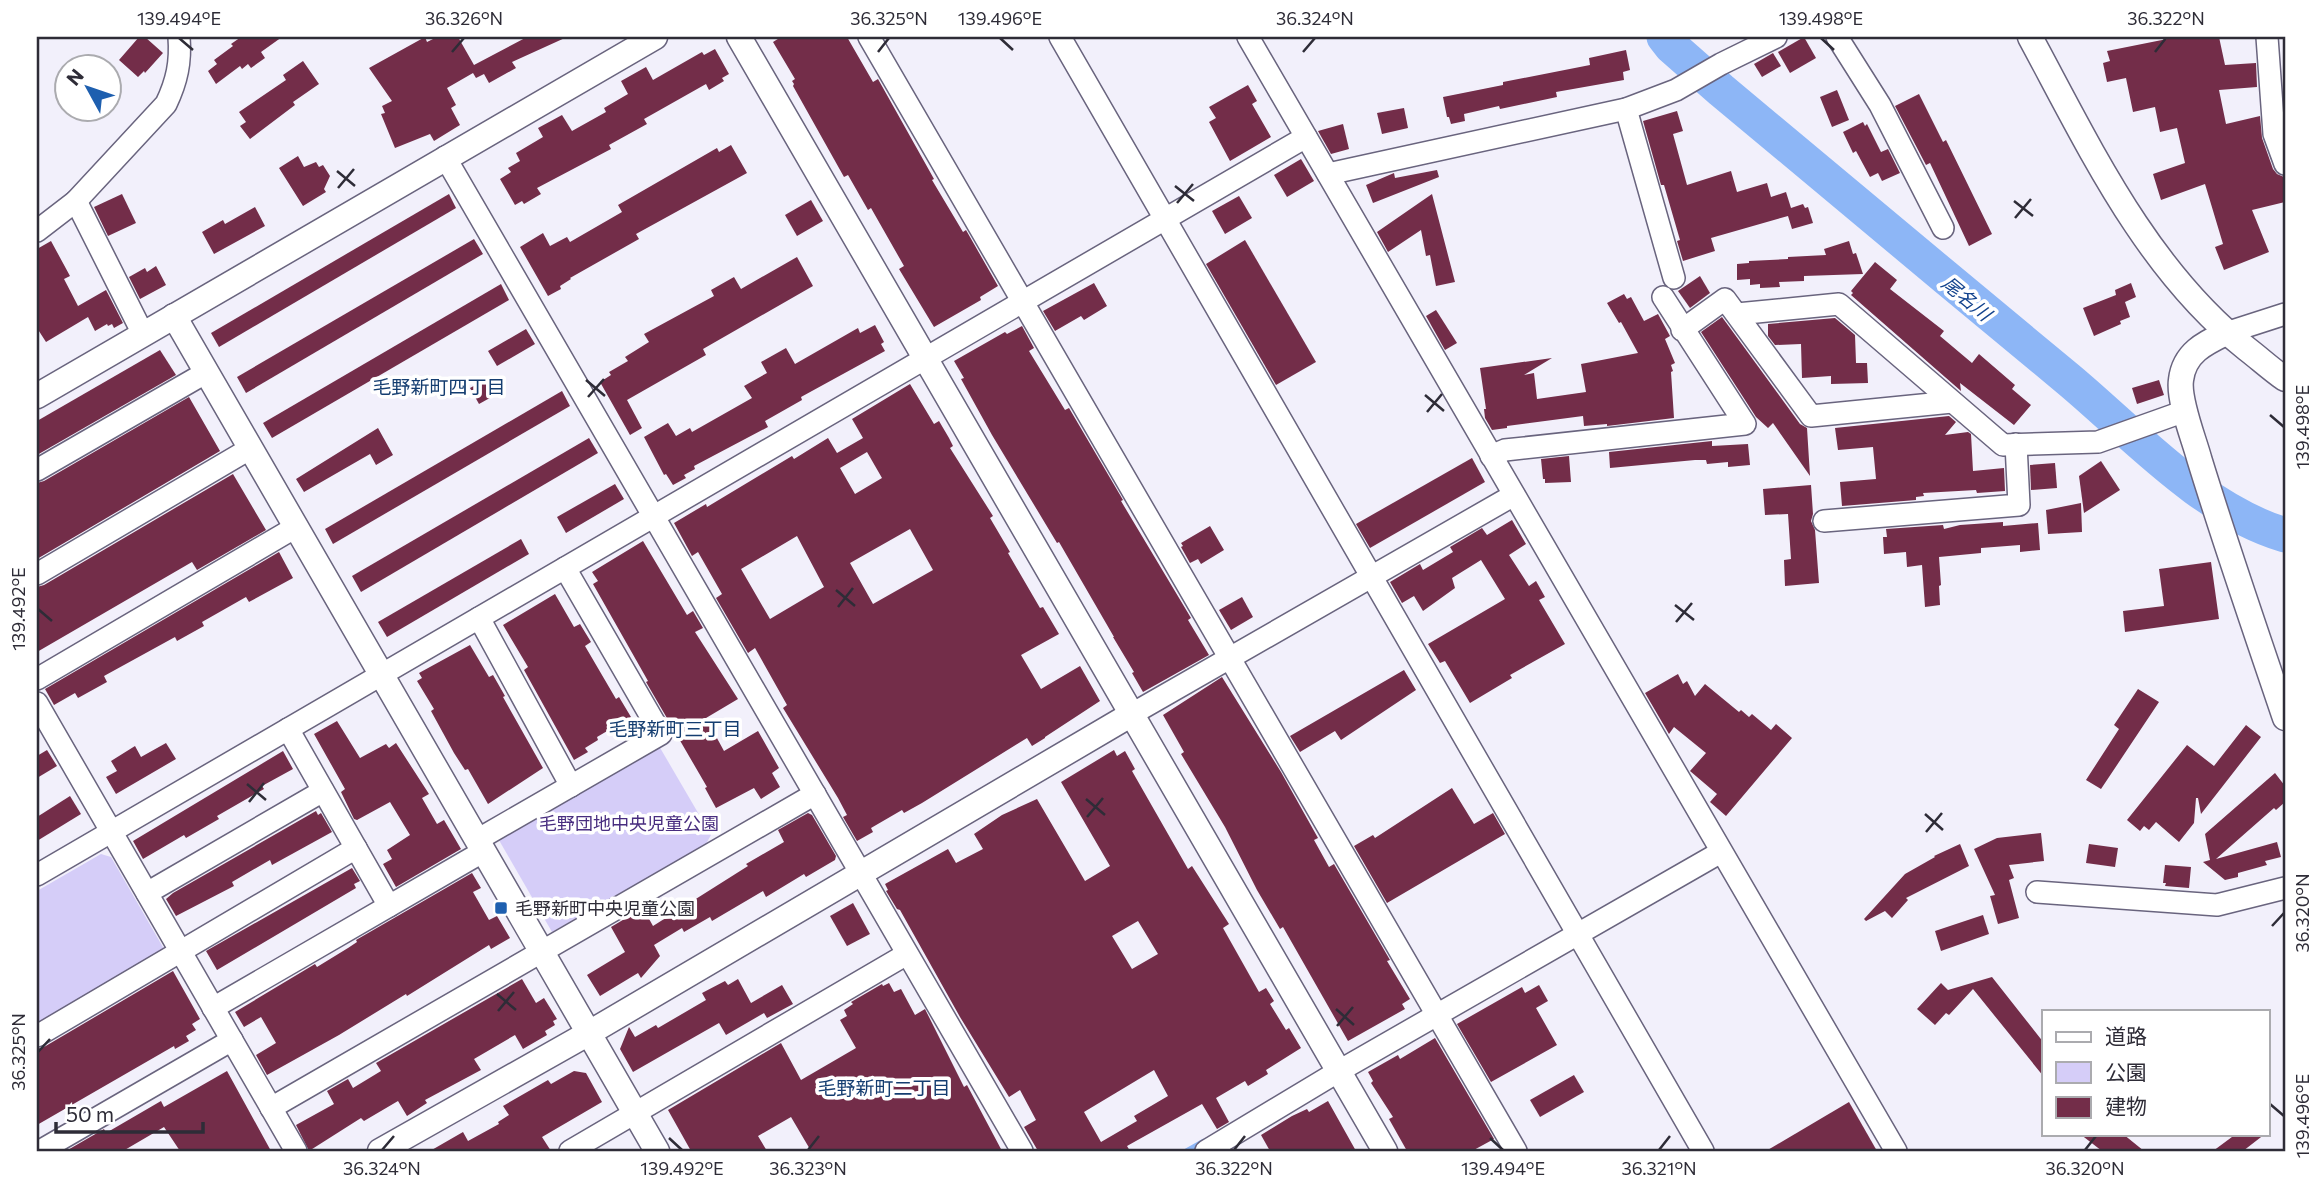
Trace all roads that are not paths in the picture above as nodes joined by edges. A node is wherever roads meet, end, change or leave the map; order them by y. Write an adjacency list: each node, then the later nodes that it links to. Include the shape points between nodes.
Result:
1 (179, 37): 16 (street, via 180,67 166,104)
2 (655, 37): 13 (street)
3 (739, 37): 29 (street)
4 (869, 37): 22 (street)
5 (1060, 37): 17 (street)
6 (1248, 37): 12 (street)
7 (1776, 37): 11 (street, via 1675,90)
8 (1838, 37): 18 (street, via 1880,105)
9 (2030, 37): 27 (street, via 2125,209 2188,294)
10 (2267, 37): 14 (street, via 2274,134)
11 (1626, 109): 15 (street); 20 (street)
12 (1306, 137): 15 (street); 17 (street)
13 (445, 157): 25 (street); 40 (street)
14 (2285, 164)
15 (1328, 174): 37 (street)
16 (76, 201): 19 (street); 28 (street)
17 (1165, 219): 22 (street); 45 (street)
18 (1943, 228)
19 (37, 231)
20 (1674, 278)
21 (1663, 297): 26 (street)
22 (1023, 302): 29 (street); 47 (street)
23 (1737, 314): 26 (street, via 1725,299); 33 (street, via 1839,304); 33 (street, via 1811,416)
24 (2285, 314): 27 (street)
25 (174, 316): 28 (street); 30 (street)
26 (1682, 330): 37 (street, via 1745,424 1505,450)
27 (2226, 333): 31 (street); 34 (street, via 2200,345 2186,364 2180,382)
28 (143, 334): 32 (street)
29 (924, 359): 40 (street); 51 (street)
30 (207, 372): 36 (street); 38 (street)
31 (2285, 379)
32 (37, 396)
33 (1952, 402): 35 (street, via 2003,444)
34 (2185, 411): 35 (street, via 2098,442); 52 (street)
35 (2016, 444): 41 (street, via 2018,505)
36 (251, 448): 42 (street); 44 (street)
37 (1491, 456): 39 (street)
38 (37, 470)
39 (1514, 495): 45 (street); 60 (street)
40 (653, 516): 43 (street); 56 (street)
41 (1824, 521)
42 (296, 527): 48 (street); 49 (street)
43 (565, 568): 46 (street); 54 (street, via 661,734)
44 (37, 574)
45 (1372, 577): 47 (street); 67 (street)
46 (479, 618): 48 (street); 54 (street)
47 (1230, 658): 51 (street); 72 (street)
48 (382, 674): 53 (street); 58 (street)
49 (37, 679)
50 (37, 703): 57 (street)
51 (1132, 714): 61 (street); 76 (street)
52 (2285, 718)
53 (288, 729): 55 (street); 57 (street)
54 (571, 786): 58 (street)
55 (323, 791): 59 (street); 65 (street)
56 (815, 794): 61 (street); 69 (street)
57 (111, 831): 62 (street); 65 (street)
58 (481, 846): 66 (street); 69 (street)
59 (356, 848): 66 (street); 68 (street)
60 (1721, 852): 67 (street); 89 (street)
61 (861, 873): 70 (street); 73 (street)
62 (37, 875)
63 (2285, 888): 64 (street, via 2217,905)
64 (2037, 892)
65 (147, 893): 68 (street)
66 (389, 906): 71 (street)
67 (1578, 934): 72 (street); 88 (street)
68 (180, 951): 71 (street); 74 (street)
69 (542, 951): 73 (street); 77 (street)
70 (907, 954): 78 (street); 84 (street)
71 (213, 1008): 75 (street)
72 (1437, 1016): 76 (street); 87 (street)
73 (589, 1033): 78 (street); 81 (street)
74 (37, 1036)
75 (232, 1040): 77 (street); 79 (street)
76 (1339, 1071): 85 (street); 86 (street)
77 (271, 1108): 80 (street)
78 (635, 1113): 82 (street); 83 (street)
79 (40, 1151)
80 (296, 1151)
81 (380, 1151)
82 (570, 1151)
83 (657, 1151)
84 (1022, 1151)
85 (1206, 1151)
86 (1385, 1151)
87 (1516, 1151)
88 (1703, 1151)
89 (1896, 1151)

